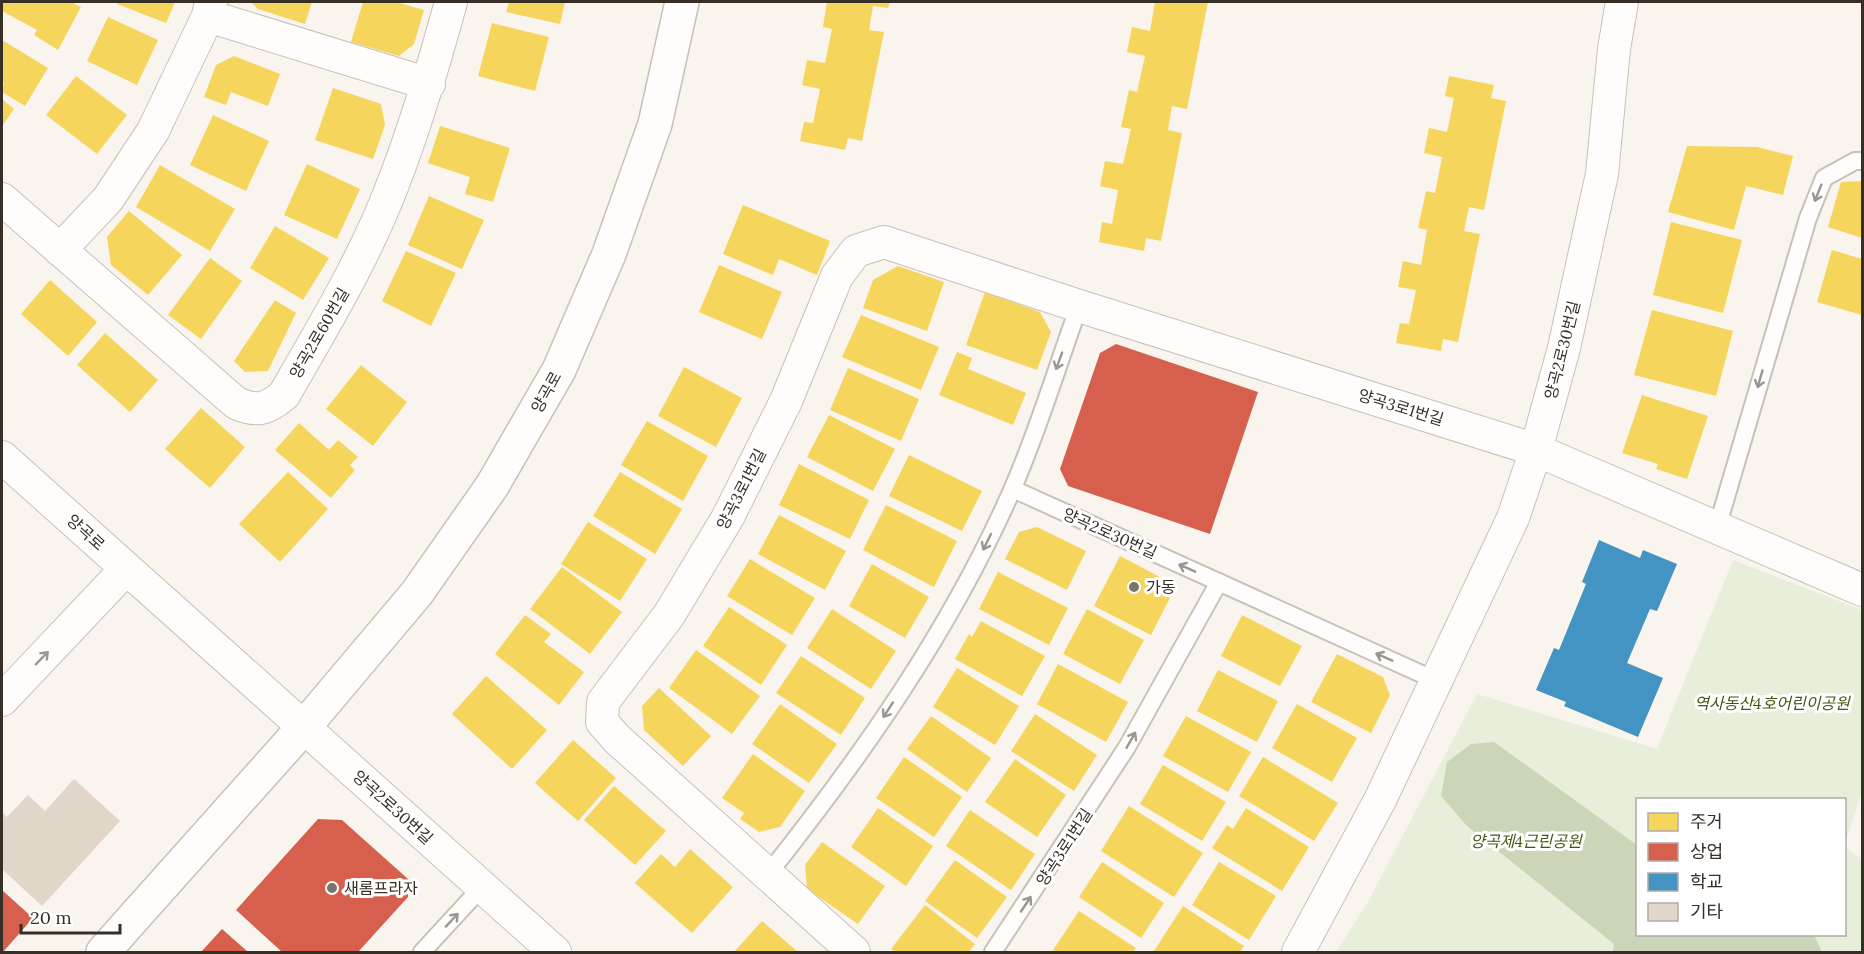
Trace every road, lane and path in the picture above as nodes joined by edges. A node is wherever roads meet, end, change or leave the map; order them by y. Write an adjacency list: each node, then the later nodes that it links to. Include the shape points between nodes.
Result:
1 (451, 2): 5 (street, 양곡2로60번길)
2 (681, 2): 19 (street, 양곡로, via 655,124 609,254 559,370 492,486 417,593)
3 (1622, 2): 10 (street, 양곡2로30번길, via 1602,174 1564,348)
4 (210, 9): 5 (street); 8 (street, via 153,131 108,199)
5 (429, 84): 8 (street, 양곡2로60번길, via 393,186 346,288 284,395 270,406 251,410 236,403)
6 (1863, 161): 13 (lane, one-way to 13, via 1855,161 1824,178)
7 (2, 199): 8 (street, 양곡2로60번길)
8 (60, 250)
9 (1079, 306): 10 (street, 양곡3로1번길); 12 (lane, one-way to 12); 20 (street, 양곡3로1번길, via 884,242 856,251 837,276 786,401 728,517 669,615 603,702 602,722 617,740)
10 (1536, 450): 13 (street, 양곡3로1번길); 17 (street, 양곡2로30번길, via 1513,518)
11 (2, 457): 14 (street, 양곡로)
12 (1013, 489): 15 (lane, 양곡2로30번길, one-way to 12); 20 (lane, one-way to 20, via 931,644 817,812)
13 (1716, 528): 16 (street, 양곡3로1번길)
14 (126, 569): 18 (street, one-way to 14); 19 (street, 양곡로)
15 (1219, 582): 17 (lane, 양곡2로30번길, one-way to 15); 26 (lane, 양곡3로1번길, one-way to 15, via 1127,747)
16 (1863, 590)
17 (1437, 681): 27 (street, 양곡2로30번길, via 1380,800)
18 (2, 700)
19 (304, 727): 21 (street, 양곡2로30번길); 22 (street, 양곡로)
20 (768, 874): 25 (street, 양곡3로1번길)
21 (481, 888): 23 (lane, one-way to 21); 24 (street, 양곡2로30번길)
22 (103, 952)
23 (422, 952)
24 (555, 952)
25 (854, 952)
26 (993, 952)
27 (1298, 952)

